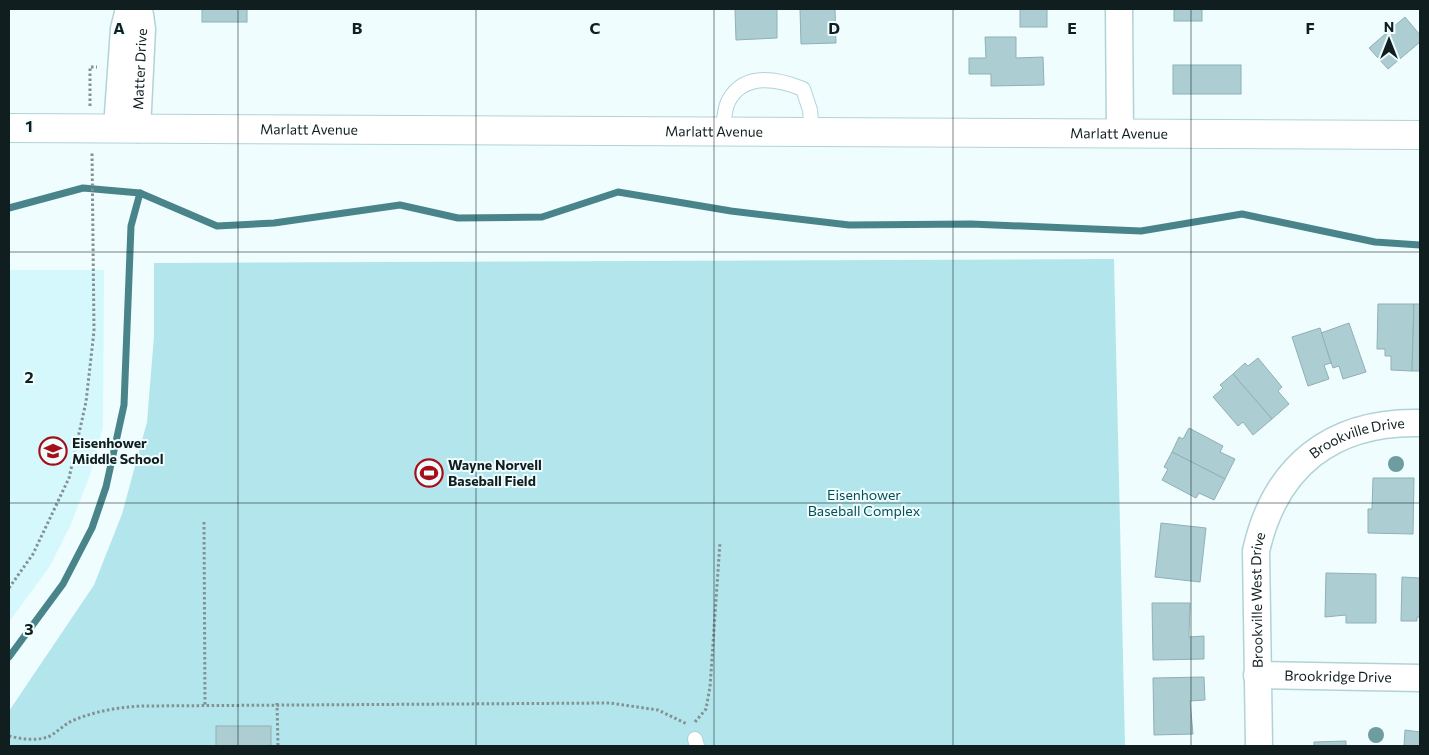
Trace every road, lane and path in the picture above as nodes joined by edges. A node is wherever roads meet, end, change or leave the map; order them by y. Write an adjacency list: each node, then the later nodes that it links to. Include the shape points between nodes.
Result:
1 (130, 9): 5 (street, Matter Drive, via 124,29)
2 (139, 9): 5 (street, Matter Drive, via 142,29)
3 (1119, 9): 8 (street)
4 (9, 128): 5 (street, Marlatt Avenue)
5 (127, 128): 6 (street, Marlatt Avenue)
6 (723, 131): 7 (street, Marlatt Avenue); 7 (lane, via 728,101 740,87 761,79 785,82 803,89 810,110)
7 (812, 132): 8 (street, Marlatt Avenue)
8 (1120, 133): 9 (street, Marlatt Avenue)
9 (1420, 135)
10 (92, 151): 15 (path, via 92,357 86,402 69,478 33,554)
11 (1420, 423): 12 (street, Brookville Drive, via 1384,425 1349,434 1316,451)
12 (1298, 466): 16 (street, Brookville West Drive, via 1274,497 1262,524 1256,552)
13 (204, 522): 19 (path)
14 (720, 542): 18 (path, via 710,687 706,709 692,727 658,710 610,703)
15 (9, 588)
16 (1257, 675): 17 (street, Brookridge Drive); 22 (street, Brookville West Drive)
17 (1420, 678)
18 (277, 704): 19 (path); 21 (path)
19 (205, 706): 20 (path, via 116,708 72,721 47,737)
20 (9, 736)
21 (278, 746)
22 (1259, 746)

